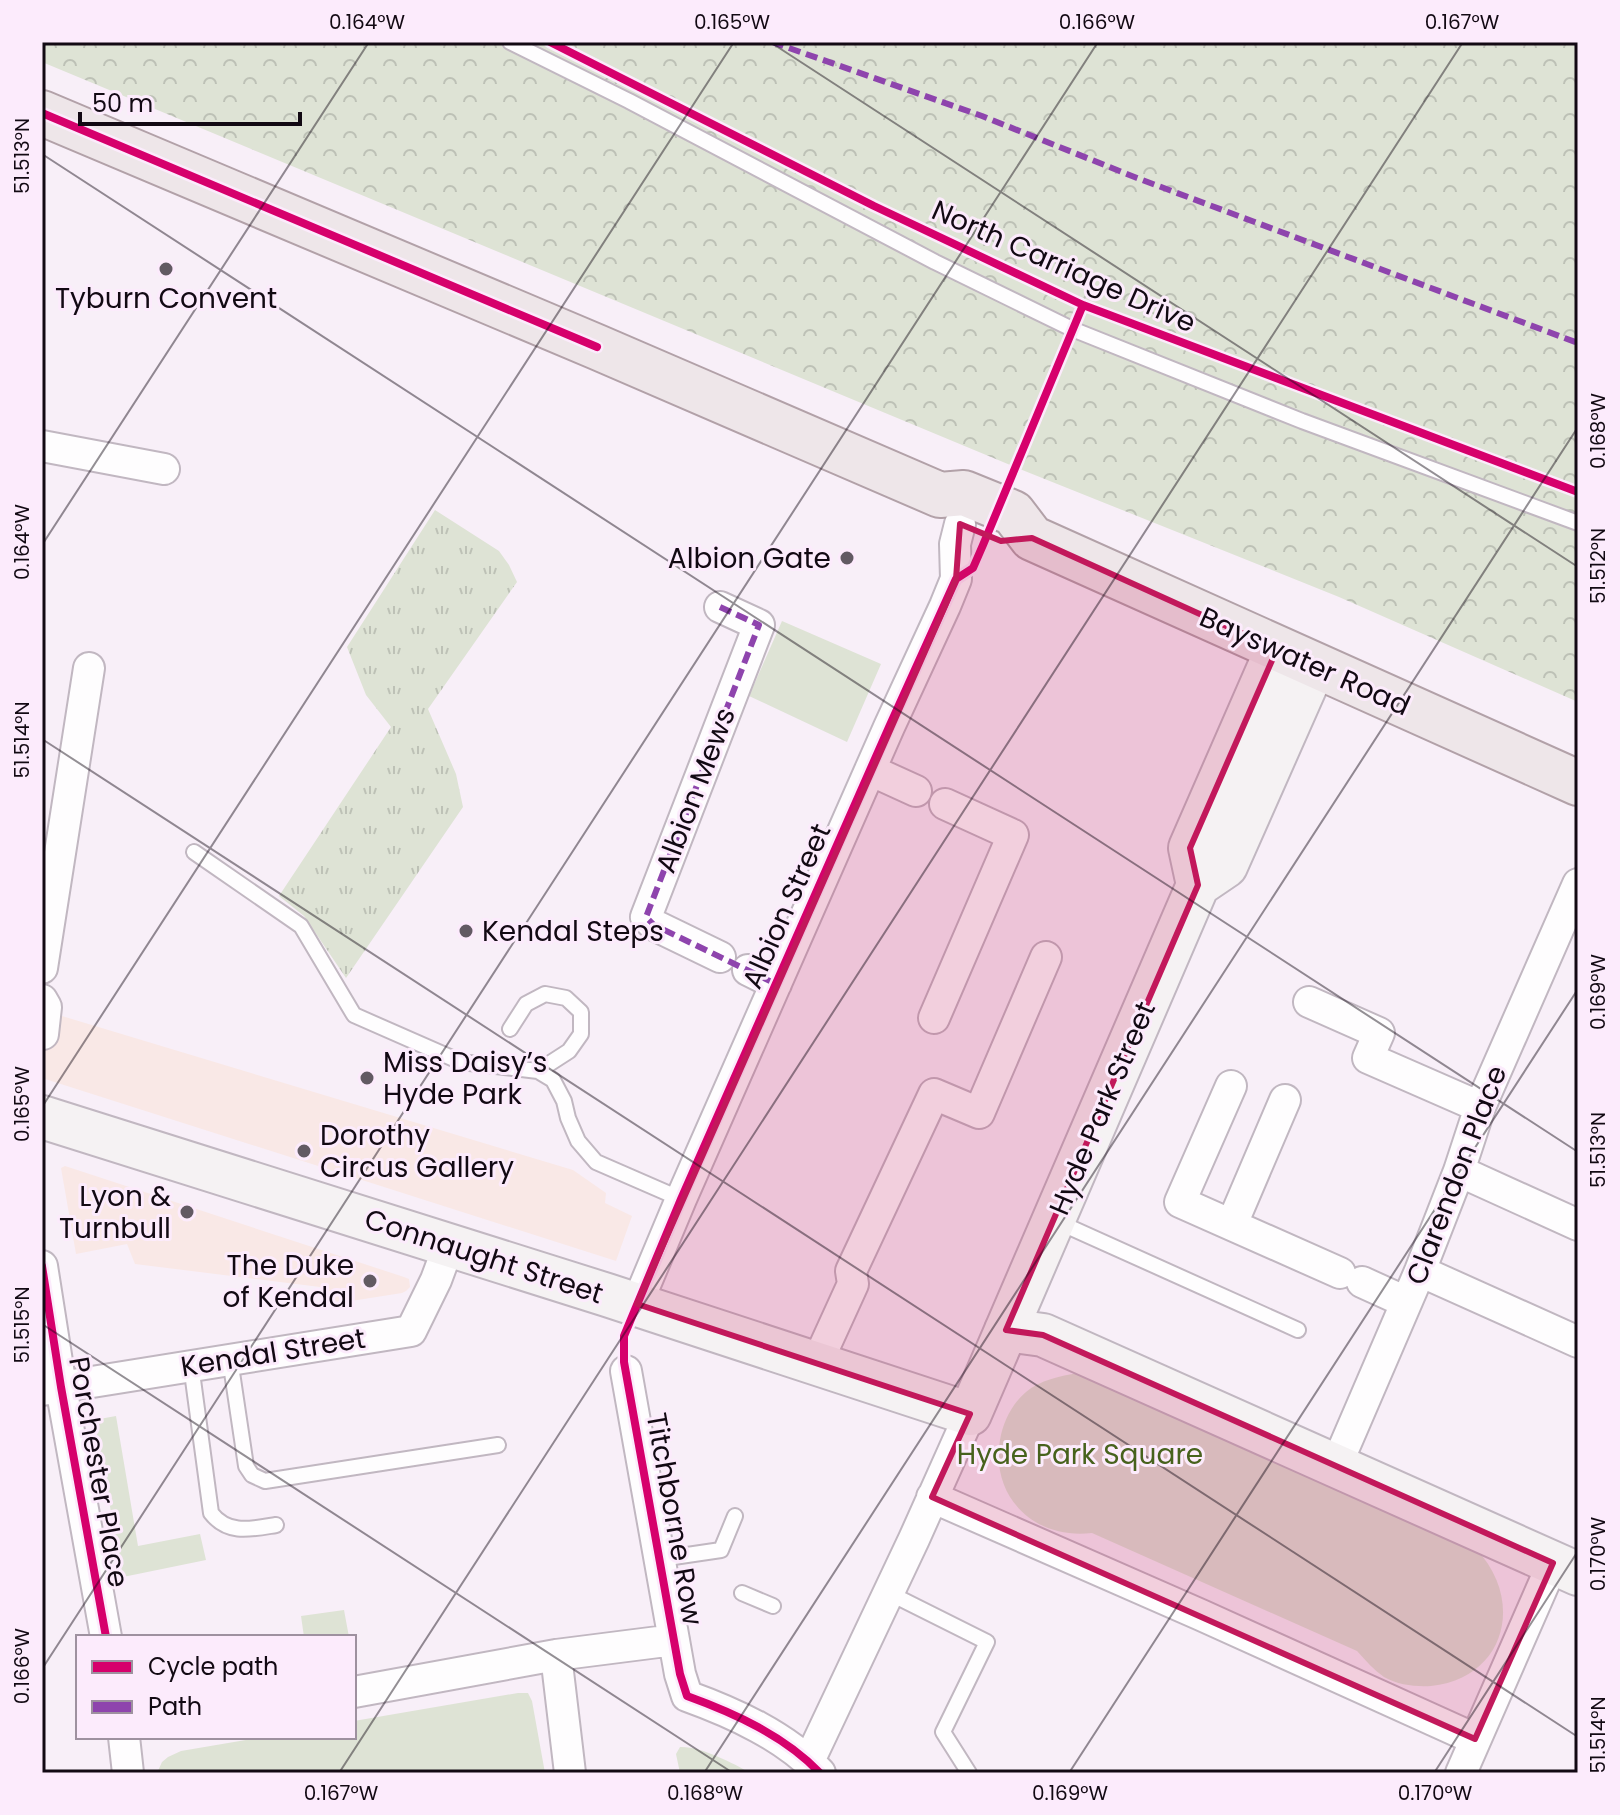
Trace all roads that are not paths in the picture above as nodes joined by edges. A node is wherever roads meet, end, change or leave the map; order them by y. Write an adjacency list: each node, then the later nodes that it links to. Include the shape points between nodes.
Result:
1 (510, 42): 6 (lane, North Carriage Drive, via 1072,329)
2 (42, 113): 5 (main road, Bayswater Road, via 597,347)
3 (42, 446): 4 (street)
4 (164, 469)
5 (950, 509): 8 (main road, Bayswater Road, via 1001,541 1032,538); 10 (street, Albion Street, via 956,579)
6 (1578, 523)
7 (720, 607): 16 (street, Albion Mews, via 759,625 646,917)
8 (1296, 657): 11 (main road, Bayswater Road); 33 (street, Hyde Park Street, via 1226,866 1198,885)
9 (89, 668): 18 (street)
10 (870, 770): 12 (street); 20 (street, Albion Street)
11 (1578, 783)
12 (916, 791)
13 (945, 804): 23 (street, via 1013,835)
14 (194, 852): 26 (lane, via 301,926 354,1015 461,1062)
15 (1578, 884): 29 (street, Clarendon Place)
16 (720, 957)
17 (1046, 957): 45 (street, via 979,1113 934,1094 851,1271 853,1284)
18 (42, 968)
19 (748, 970): 20 (street)
20 (776, 984): 32 (street, Albion Street)
21 (42, 1000): 25 (street)
22 (1309, 1002): 29 (street, via 1379,1033 1368,1058)
23 (934, 1018)
24 (510, 1029): 26 (lane, via 526,1004 545,994 566,998 581,1012 581,1034 569,1051)
25 (43, 1034)
26 (538, 1071): 32 (lane, via 553,1080 578,1141 596,1162)
27 (1231, 1086): 34 (street, via 1180,1202)
28 (1285, 1100): 34 (street)
29 (1480, 1107): 31 (street, Clarendon Place)
30 (42, 1117): 36 (street, Connaught Street)
31 (1459, 1171): 35 (street); 38 (street, Clarendon Place)
32 (681, 1199): 40 (street, Albion Street)
33 (1054, 1220): 41 (street, Hyde Park Street); 42 (lane)
34 (1232, 1224): 39 (street)
35 (1578, 1225)
36 (449, 1245): 40 (street, Connaught Street); 44 (street, Kendal Street, via 411,1331)
37 (42, 1266): 48 (street, Porchester Place)
38 (1420, 1271): 39 (street, Clarendon Place); 43 (street)
39 (1406, 1302): 51 (street, Clarendon Place)
40 (637, 1304): 45 (street, Connaught Street)
41 (1006, 1330): 49 (street); 51 (street, via 1043,1335)
42 (1298, 1330)
43 (1578, 1342)
44 (230, 1359): 46 (street, Kendal Street); 50 (lane, via 246,1466 265,1481)
45 (817, 1363): 49 (street, Connaught Street)
46 (191, 1365): 48 (street, Kendal Street); 54 (lane, via 211,1513 230,1528)
47 (626, 1371): 55 (street, Titchborne Row)
48 (52, 1388): 60 (street, Porchester Place)
49 (970, 1414): 52 (street)
50 (498, 1445)
51 (1336, 1466): 56 (street)
52 (932, 1497): 58 (street); 65 (street)
53 (735, 1516): 55 (lane, via 721,1550)
54 (276, 1525)
55 (660, 1559): 61 (street, Titchborne Row)
56 (1566, 1568): 65 (street)
57 (742, 1593): 59 (lane)
58 (889, 1593): 66 (street); 69 (lane, via 987,1642 943,1732)
59 (773, 1606)
60 (106, 1635)
61 (674, 1640): 62 (street); 66 (street, Titchborne Row, via 687,1696 763,1730)
62 (556, 1655): 63 (street); 68 (street)
63 (356, 1692)
64 (124, 1739): 67 (street)
65 (1475, 1739): 70 (street)
66 (815, 1767)
67 (128, 1773)
68 (570, 1773)
69 (969, 1773)
70 (1461, 1773)

